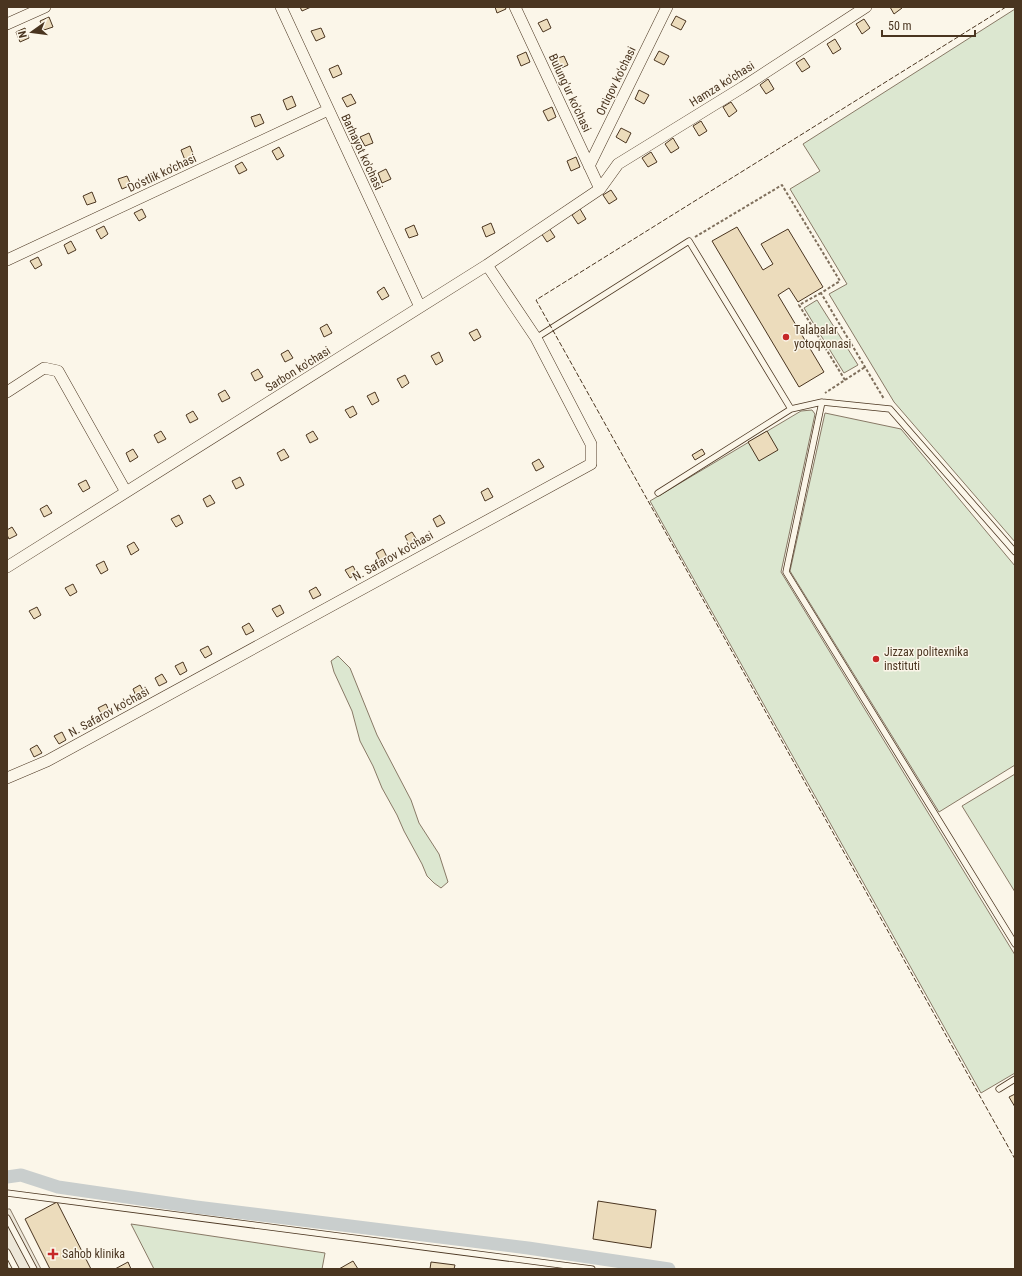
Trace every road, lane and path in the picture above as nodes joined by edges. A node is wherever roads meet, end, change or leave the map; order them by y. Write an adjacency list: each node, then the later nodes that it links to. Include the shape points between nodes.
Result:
1 (45, 7): 6 (street)
2 (281, 7): 7 (street, Barhayot ko'chasi)
3 (515, 7): 8 (street, Bulung'ur ko'chasi)
4 (667, 7): 8 (street, Ortiqov ko'chasi)
5 (866, 7): 9 (street, Hamza ko'chasi, via 618,164)
6 (7, 24)
7 (328, 110): 11 (street, Do'stlik ko'chasi); 14 (street, Barhayot ko'chasi)
8 (589, 166): 9 (street, Bulung'ur ko'chasi)
9 (600, 189): 12 (street, Sarbon ko'chasi)
10 (689, 241): 13 (path, via 782,185 840,281); 15 (lane); 20 (lane)
11 (7, 260)
12 (487, 265): 14 (street, Sarbon ko'chasi); 15 (street, N. Safarov ko'chasi)
13 (821, 293): 16 (path); 17 (path, via 799,305)
14 (420, 307): 22 (street, Sarbon ko'chasi)
15 (536, 338): 26 (street, N. Safarov ko'chasi, via 591,444 591,464 46,761)
16 (865, 368): 17 (path); 21 (path)
17 (845, 380): 19 (path, via 821,395)
18 (7, 392): 22 (street, via 44,368 58,371)
19 (822, 402): 20 (lane); 21 (lane); 27 (lane, via 786,572)
20 (791, 409): 23 (lane)
21 (890, 409): 24 (lane)
22 (126, 492): 25 (street, Sarbon ko'chasi)
23 (658, 493)
24 (1015, 552)
25 (7, 567)
26 (7, 778)
27 (1015, 944)
28 (1015, 1079): 29 (lane)
29 (999, 1089)
30 (7, 1192): 35 (lane)
31 (7, 1218): 34 (lane)
32 (7, 1252): 33 (lane)
33 (16, 1269)
34 (34, 1269)
35 (592, 1269)

